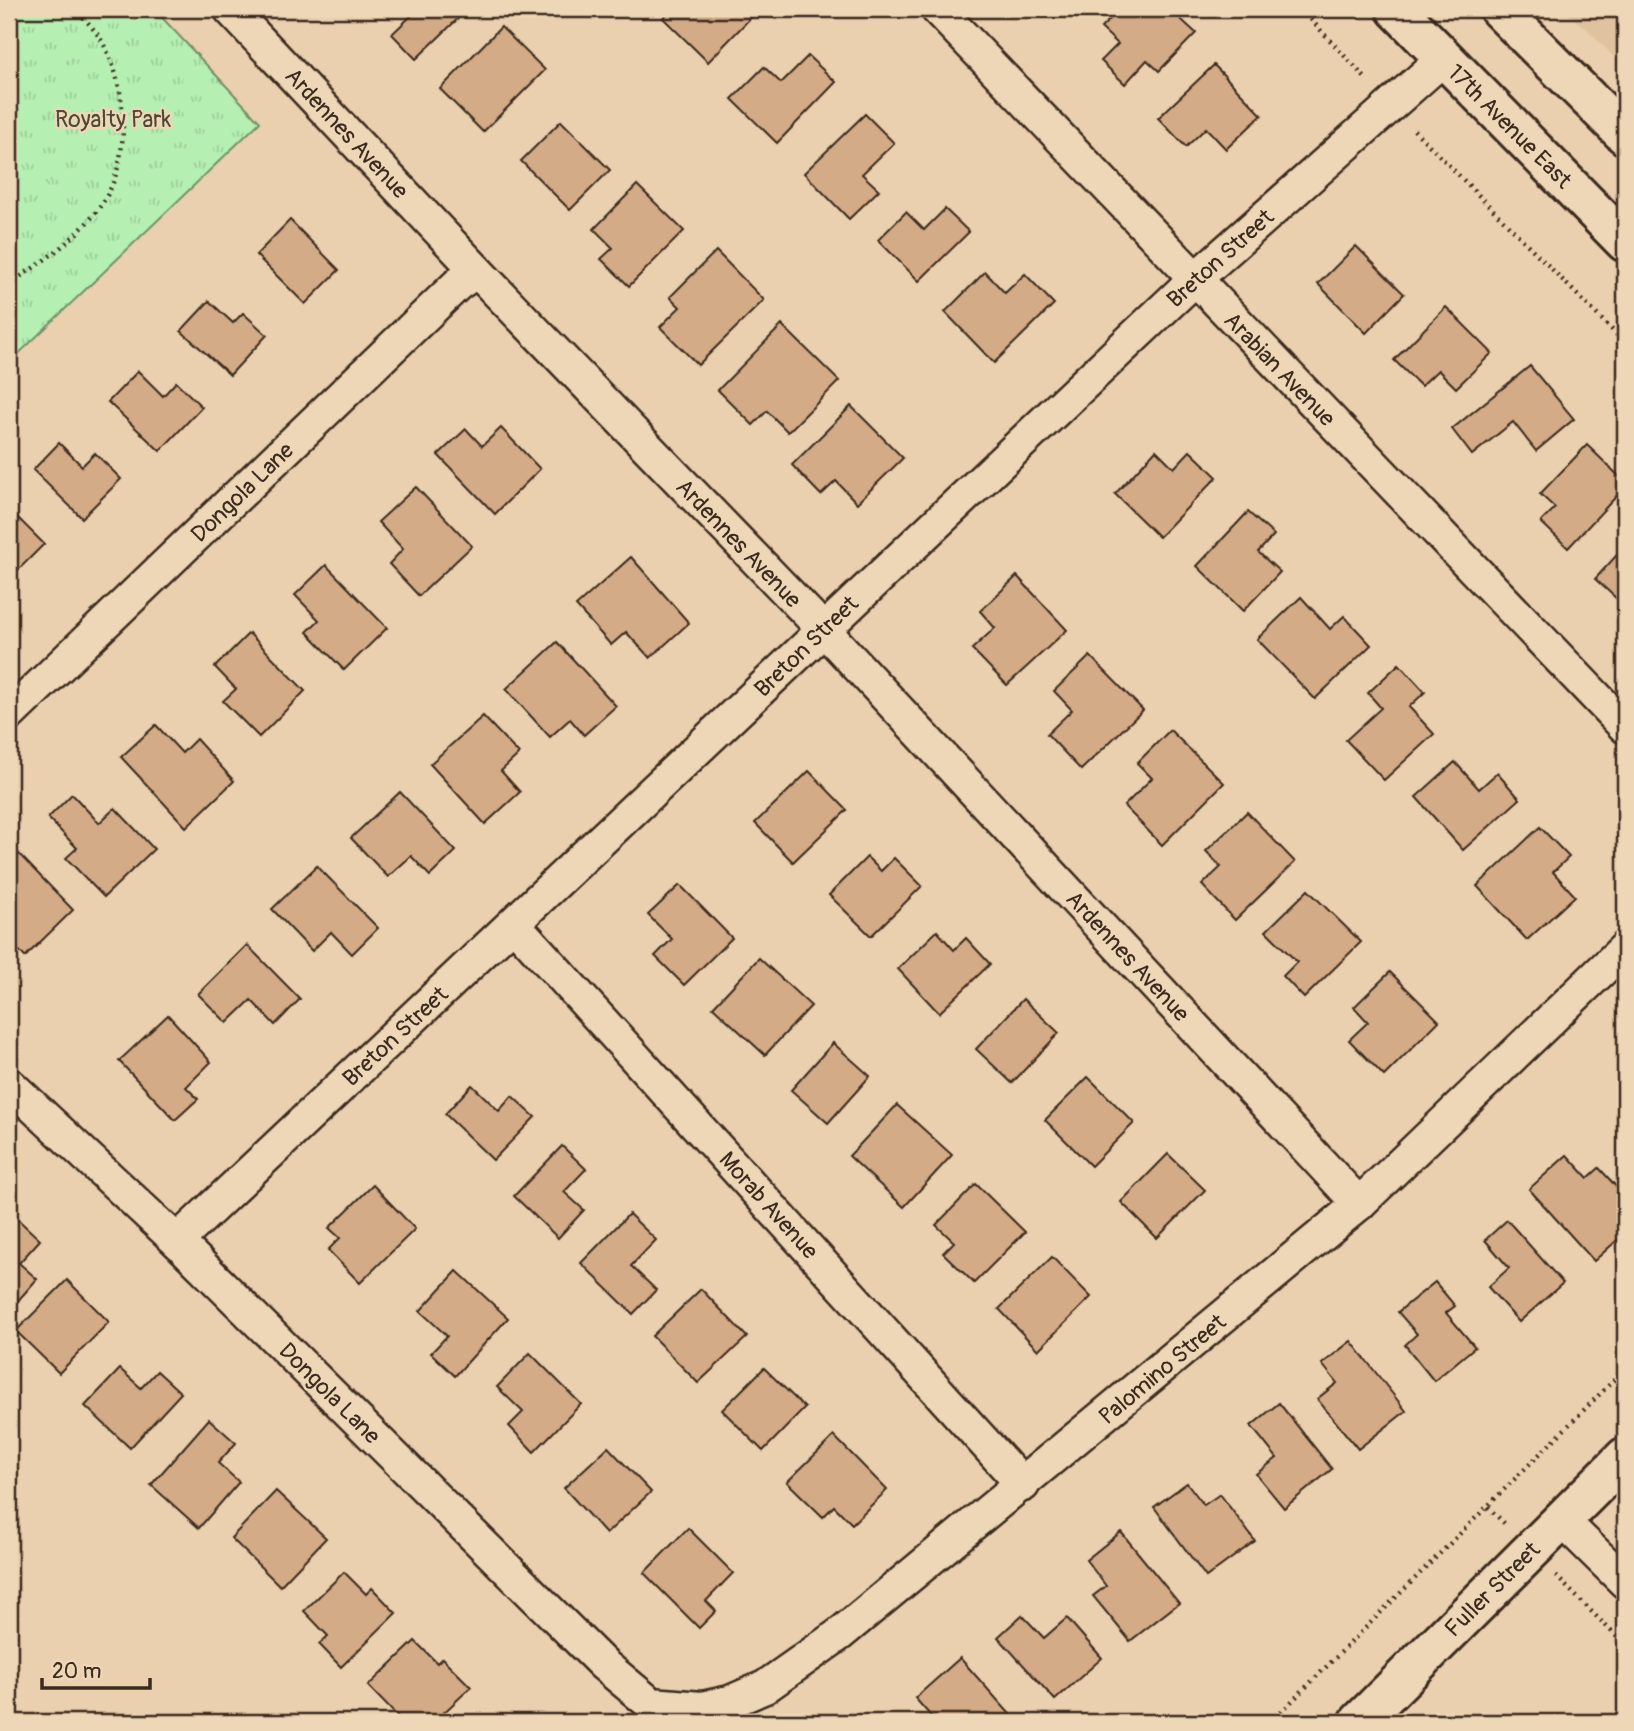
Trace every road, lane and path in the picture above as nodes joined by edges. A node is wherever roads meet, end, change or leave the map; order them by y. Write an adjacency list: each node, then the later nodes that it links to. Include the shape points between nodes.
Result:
1 (76, 9): 13 (path, via 100,38 118,79 124,145 106,198 67,243)
2 (230, 9): 11 (street, Ardennes Avenue)
3 (937, 9): 12 (street, Arabian Avenue)
4 (1301, 9): 8 (path)
5 (1396, 9): 7 (street, 17th Avenue East)
6 (1499, 9): 9 (street)
7 (1443, 59): 8 (street, Breton Street); 10 (street, 17th Avenue East)
8 (1390, 106): 12 (street, Breton Street); 14 (path)
9 (1625, 135)
10 (1625, 242)
11 (477, 271): 15 (street, Ardennes Avenue); 16 (street, Dongola Lane, via 448,293)
12 (1195, 279): 15 (street, Breton Street); 17 (street, Arabian Avenue)
13 (9, 284)
14 (1625, 343)
15 (823, 629): 18 (street, Breton Street); 21 (street, Ardennes Avenue)
16 (9, 715)
17 (1625, 727)
18 (514, 924): 22 (street, Breton Street); 25 (street, Morab Avenue)
19 (1625, 948): 21 (street, Palomino Street)
20 (9, 1084): 22 (street, Dongola Lane)
21 (1359, 1204): 25 (street, Palomino Street)
22 (177, 1241): 28 (street, Dongola Lane, via 603,1664)
23 (1625, 1369): 29 (path)
24 (1625, 1457): 26 (street, Fuller Street)
25 (1023, 1485): 28 (street, Palomino Street, via 840,1634 765,1687 702,1708)
26 (1562, 1520): 27 (street); 30 (street, Fuller Street)
27 (1625, 1582)
28 (651, 1704)
29 (1272, 1722)
30 (1359, 1722)

